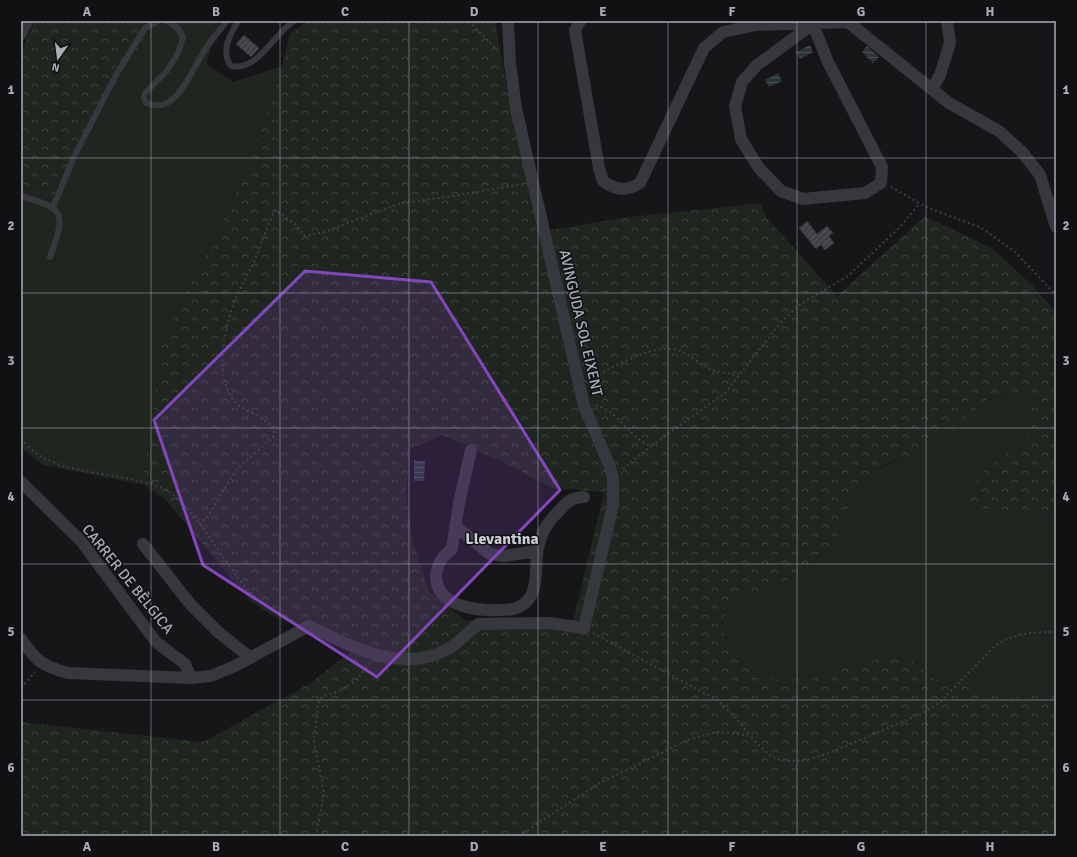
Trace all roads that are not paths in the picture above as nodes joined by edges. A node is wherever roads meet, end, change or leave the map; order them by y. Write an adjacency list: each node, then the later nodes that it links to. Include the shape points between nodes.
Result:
1 (27, 21): 11 (street)
2 (158, 21): 14 (lane, via 145,28 116,75 73,159)
3 (166, 21): 4 (lane, via 178,28 183,37 178,53 166,71 145,92 146,103 156,106 166,104 176,97 207,46)
4 (227, 21)
5 (238, 21): 6 (lane, via 226,47 226,59 231,66 238,68 248,65)
6 (294, 21)
7 (508, 21): 24 (street, AVINGUDA SOL EIXENT, via 516,108 584,406 612,475 613,505 584,628 549,623)
8 (580, 21): 10 (street, via 576,30 599,168 603,181 614,188 624,190 640,184 704,48 723,32 756,25)
9 (947, 21): 12 (street, via 950,43 940,75)
10 (813, 24): 10 (street, via 757,65 742,82 735,106 741,139 759,168 782,191 804,199 865,194 881,183 882,167 827,60); 12 (street, via 848,22)
11 (21, 34)
12 (932, 89): 15 (street, via 962,112 999,131 1023,153 1040,175)
13 (21, 196): 14 (lane)
14 (53, 207): 16 (lane, via 59,215 59,226)
15 (1056, 227)
16 (50, 257)
17 (471, 450): 20 (street)
18 (21, 482): 27 (street, CARRER DE BÈLGICA, via 81,541 156,642 185,664)
19 (584, 497): 22 (street, via 574,497 553,516 544,530)
20 (455, 526): 22 (street, via 490,554 504,556); 23 (street, via 452,549 440,558 436,575 437,586 446,598)
21 (143, 544): 26 (street, via 191,605 218,632)
22 (537, 551): 23 (street, via 534,588 526,603 515,609)
23 (478, 610): 24 (street)
24 (479, 624): 26 (street, via 460,642 445,651 419,660 390,658 356,648 309,626)
25 (21, 639): 27 (street, via 33,657 49,668 68,673)
26 (251, 658): 27 (street, via 211,676)
27 (191, 678)

